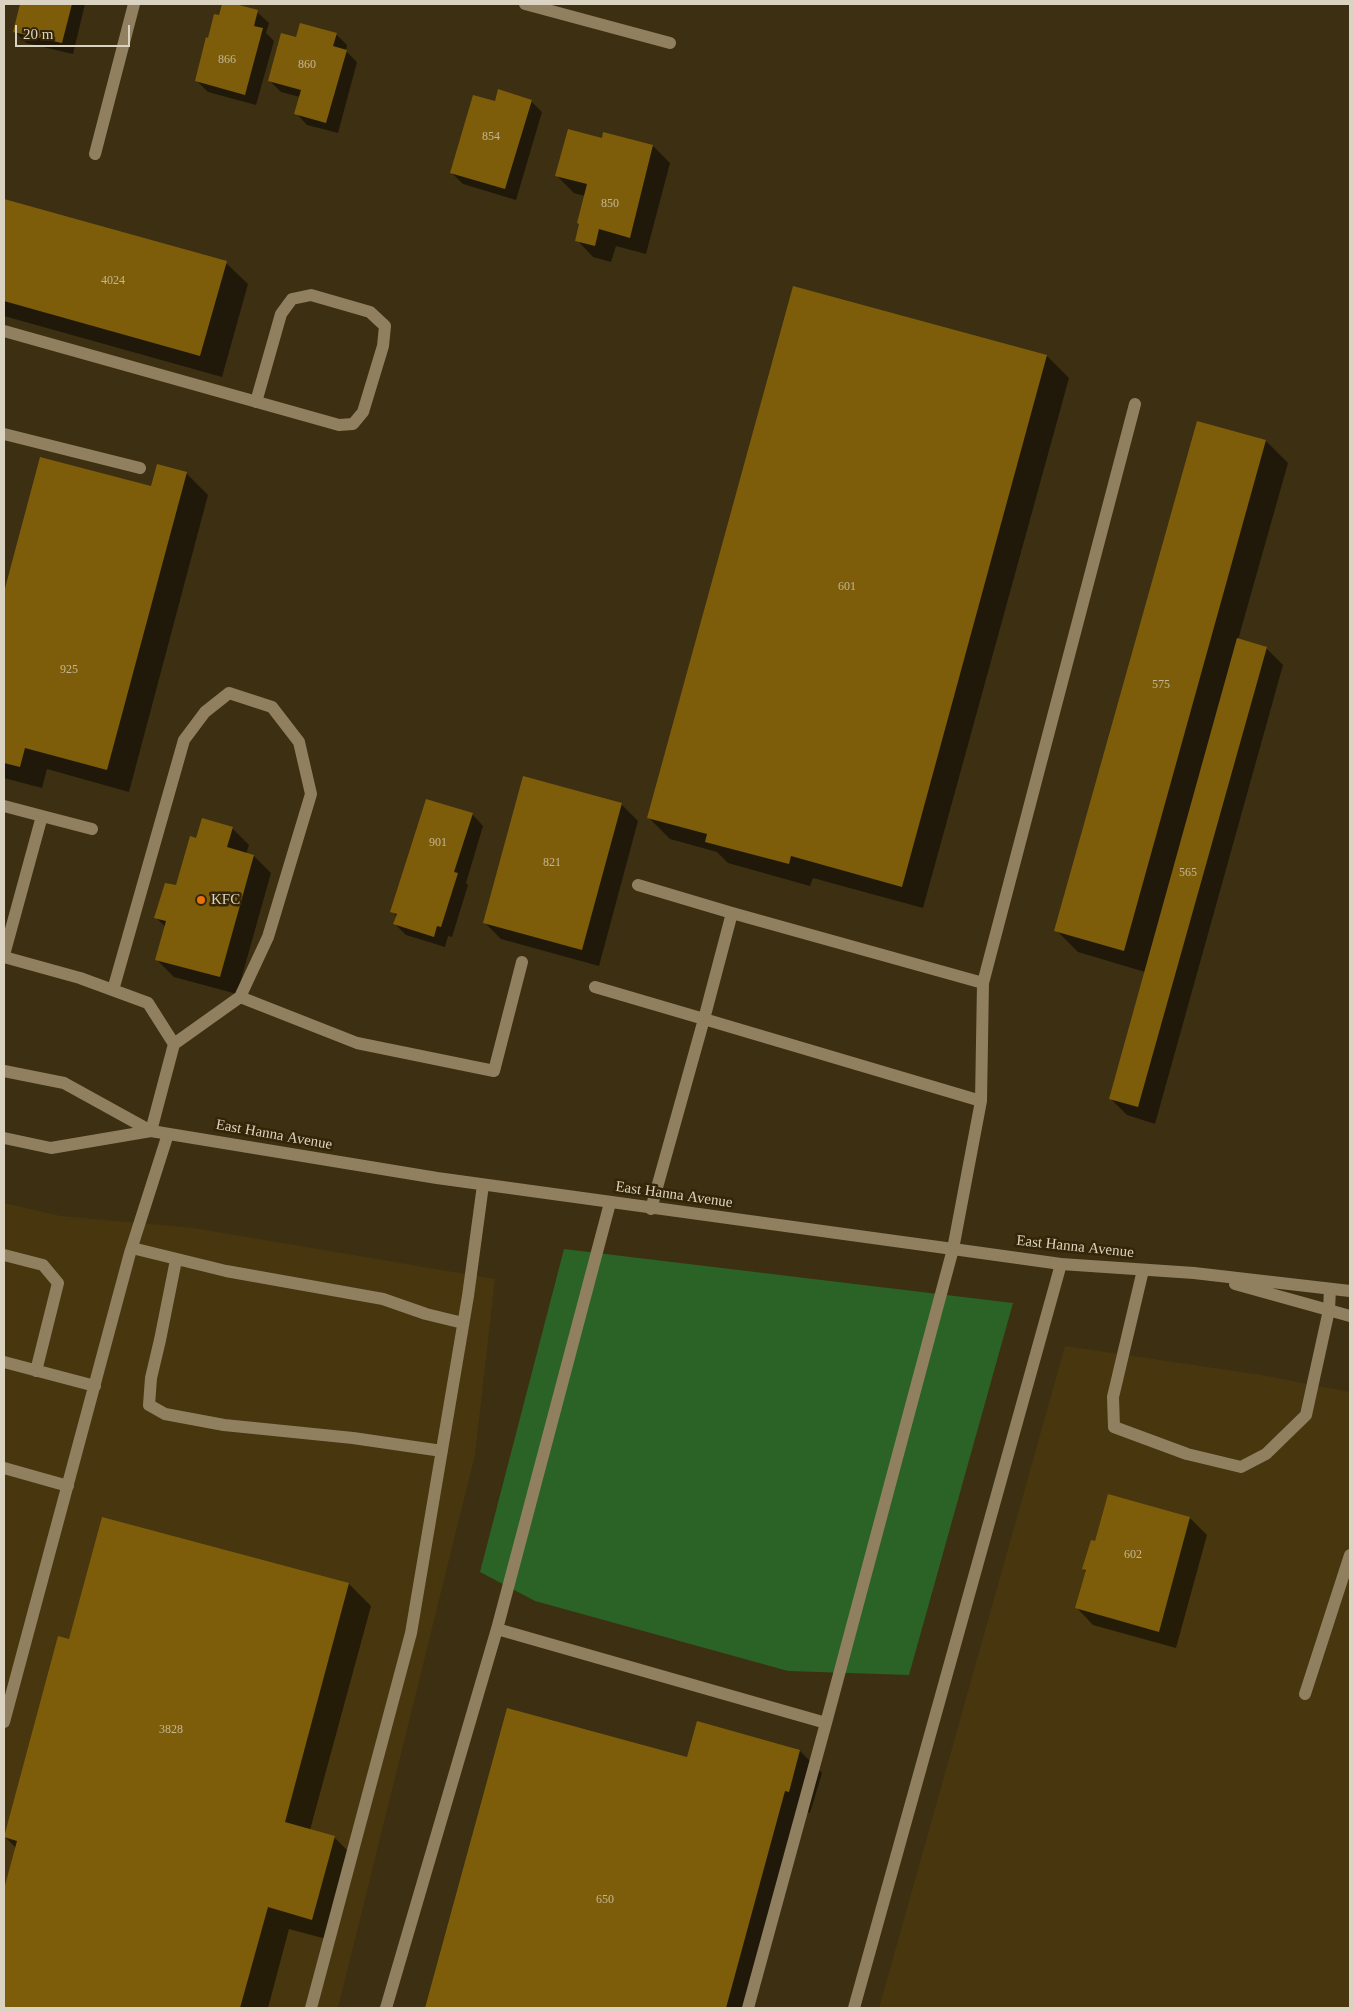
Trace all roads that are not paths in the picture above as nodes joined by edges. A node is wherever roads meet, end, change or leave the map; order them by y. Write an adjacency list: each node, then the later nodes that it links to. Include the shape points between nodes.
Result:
1 (134, 4): 4 (main road)
2 (525, 4): 3 (main road)
3 (670, 43)
4 (95, 154)
5 (4, 330): 6 (main road)
6 (256, 402): 6 (main road, via 339,425 353,424 363,412 383,346 385,326 370,312 311,295 292,300 281,314)
7 (1135, 404): 17 (main road)
8 (4, 434): 9 (main road)
9 (140, 468)
10 (4, 806): 11 (main road)
11 (42, 816): 12 (main road); 15 (main road)
12 (92, 829)
13 (638, 885): 14 (main road)
14 (732, 913): 17 (main road); 21 (main road)
15 (4, 956): 19 (main road)
16 (522, 962): 20 (main road, via 494,1071 357,1043)
17 (983, 983): 24 (main road)
18 (595, 988): 21 (main road)
19 (113, 990): 20 (main road, via 184,740 205,712 229,693 272,707 299,742 311,794 268,937); 22 (main road, via 148,1004)
20 (240, 997): 22 (main road)
21 (704, 1019): 24 (main road); 30 (main road)
22 (174, 1044): 25 (main road)
23 (4, 1071): 25 (main road, East Hanna Avenue, via 64,1083)
24 (981, 1101): 32 (main road)
25 (152, 1131): 26 (main road, East Hanna Avenue); 27 (main road, East Hanna Avenue, via 51,1148)
26 (168, 1134): 28 (main road, East Hanna Avenue); 31 (main road)
27 (4, 1138)
28 (483, 1185): 29 (main road, East Hanna Avenue); 42 (main road)
29 (610, 1203): 30 (main road, East Hanna Avenue); 50 (main road)
30 (651, 1209): 32 (main road, East Hanna Avenue)
31 (132, 1248): 34 (main road); 45 (main road)
32 (953, 1249): 35 (main road, East Hanna Avenue); 53 (main road)
33 (4, 1255): 44 (main road, via 42,1265 58,1283)
34 (176, 1260): 42 (main road, via 383,1299); 46 (main road, via 151,1378 149,1405 164,1414 224,1425)
35 (1061, 1264): 36 (main road, East Hanna Avenue); 57 (main road)
36 (1143, 1270): 37 (main road, East Hanna Avenue); 40 (main road, via 1113,1397 1114,1427 1187,1454 1241,1468 1266,1454 1306,1415)
37 (1194, 1273): 38 (main road, East Hanna Avenue); 40 (main road, East Hanna Avenue)
38 (1330, 1289): 39 (main road, East Hanna Avenue); 40 (main road)
39 (1350, 1291)
40 (1329, 1310): 41 (main road, East Hanna Avenue)
41 (1350, 1316)
42 (463, 1323): 46 (main road)
43 (4, 1362): 44 (main road)
44 (36, 1371): 45 (main road)
45 (95, 1386): 48 (main road)
46 (442, 1451): 54 (main road, via 411,1633)
47 (4, 1468): 48 (main road)
48 (68, 1486): 52 (main road)
49 (1350, 1556): 51 (main road)
50 (497, 1629): 53 (main road); 55 (main road)
51 (1306, 1694)
52 (4, 1722)
53 (826, 1723): 56 (main road)
54 (311, 2008)
55 (386, 2008)
56 (748, 2008)
57 (854, 2008)

